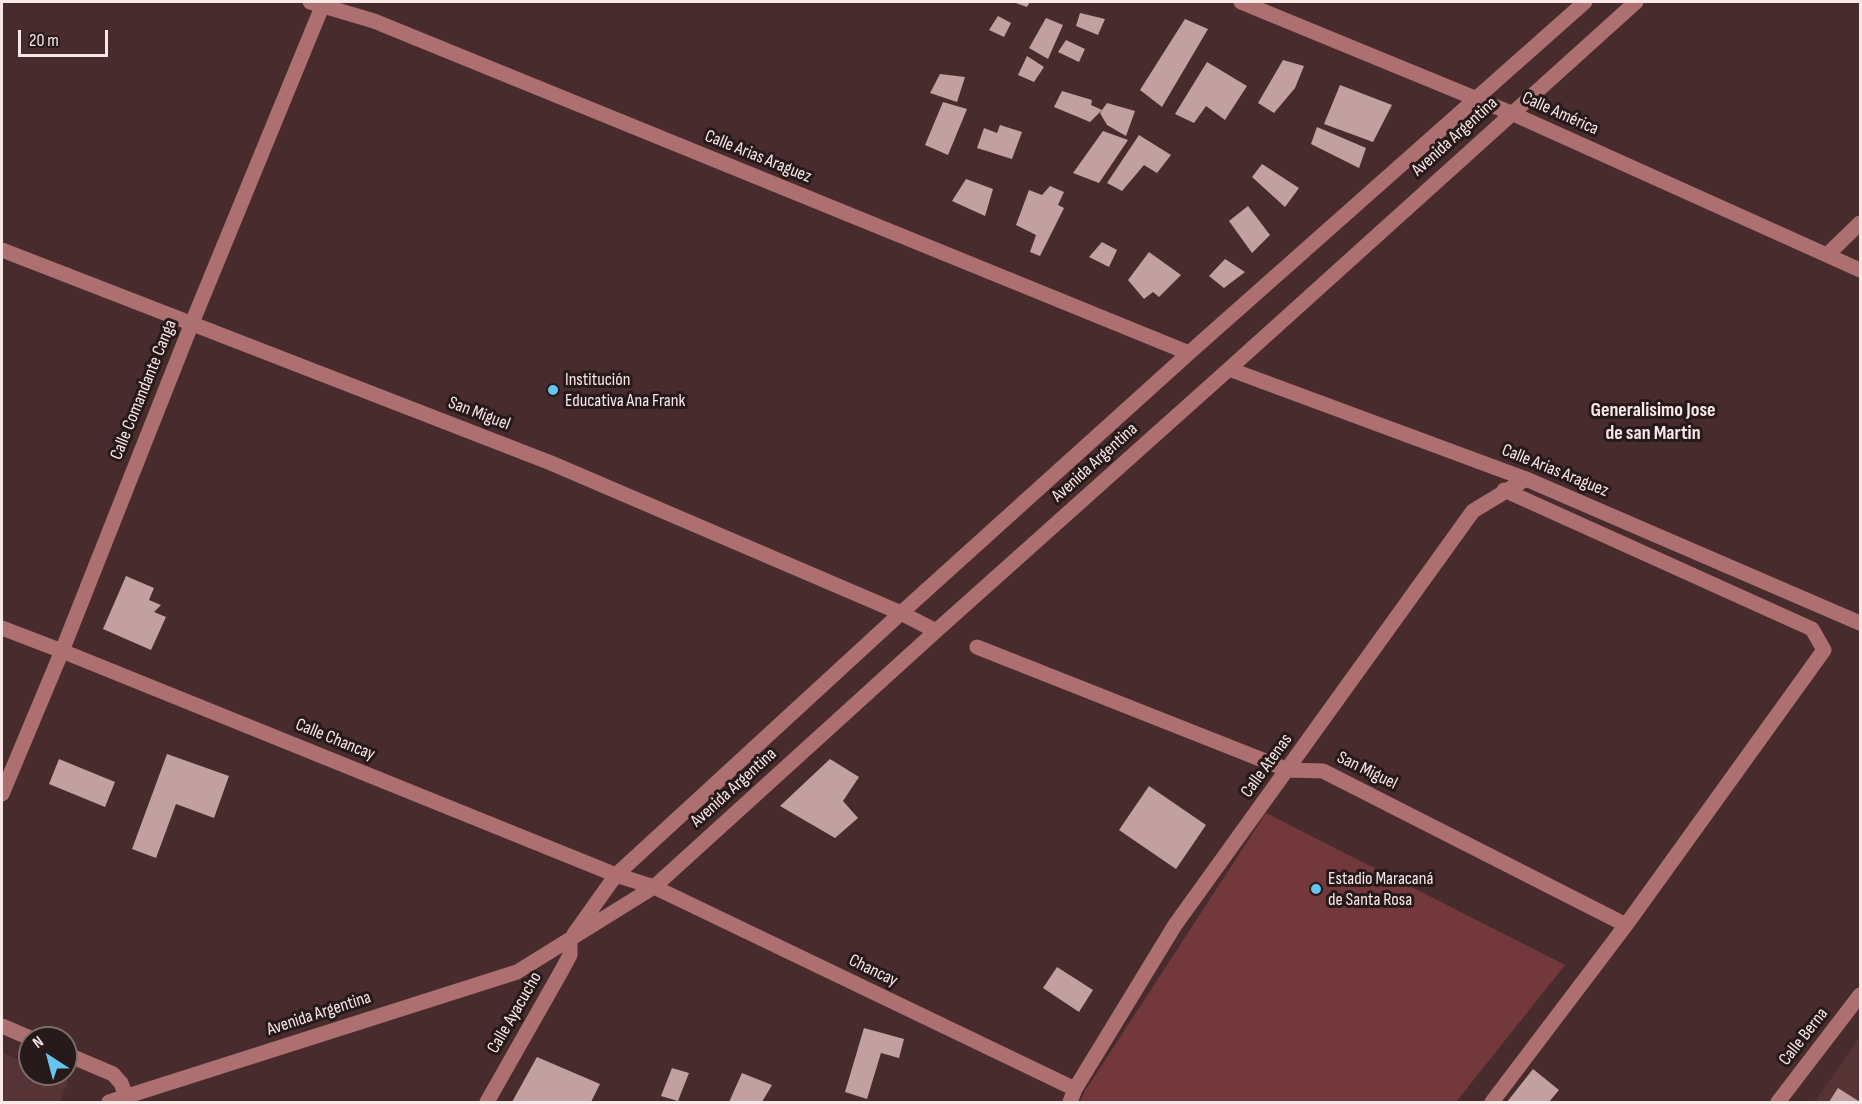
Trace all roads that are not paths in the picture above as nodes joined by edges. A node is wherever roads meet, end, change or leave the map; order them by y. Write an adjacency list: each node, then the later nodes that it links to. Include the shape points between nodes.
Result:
1 (1241, 2): 5 (street, Calle América)
2 (1585, 2): 5 (street, Avenida Argentina)
3 (1636, 2): 6 (street, Avenida Argentina)
4 (319, 3): 11 (street, Calle Comandante Canga); 12 (street, Calle Arias Araguez, via 374,21)
5 (1474, 99): 6 (street, Calle América); 12 (street, Avenida Argentina)
6 (1511, 113): 9 (street, Calle América); 13 (street, Avenida Argentina)
7 (1860, 224): 9 (street)
8 (2, 250): 11 (street, San Miguel)
9 (1827, 255): 10 (street, Calle América)
10 (1860, 270)
11 (192, 323): 16 (street, San Miguel, via 551,463); 21 (street, Calle Comandante Canga)
12 (1189, 353): 16 (street, Avenida Argentina)
13 (1229, 369): 14 (street, Calle Arias Araguez); 19 (street, Avenida Argentina)
14 (1526, 479): 15 (street, Calle Atenas); 17 (street, Calle Arias Araguez)
15 (1504, 490): 22 (street, Calle Atenas, via 1473,511); 26 (street, via 1812,629 1824,650)
16 (901, 613): 19 (street, San Miguel); 24 (street, Avenida Argentina)
17 (1860, 622)
18 (2, 628): 21 (street, Calle Chancay)
19 (936, 631): 25 (street, Avenida Argentina)
20 (977, 647): 22 (street, San Miguel)
21 (62, 651): 23 (street, Calle Comandante Canga); 24 (street, Calle Chancay)
22 (1288, 770): 26 (street, San Miguel, via 1323,771); 33 (street, Calle Atenas, via 1175,925)
23 (2, 794)
24 (616, 875): 25 (street, Calle Chancay); 27 (street, Avenida Argentina)
25 (654, 887): 27 (street, Avenida Argentina); 33 (street, Chancay)
26 (1626, 925): 36 (street)
27 (570, 940): 32 (street, Avenida Argentina, via 517,972); 35 (street, Calle Ayacucho, via 570,955)
28 (1860, 995): 37 (street, Calle Berna)
29 (2, 1026): 30 (street)
30 (18, 1033)
31 (78, 1059): 32 (street, via 113,1074)
32 (126, 1096): 34 (street, Avenida Argentina)
33 (1072, 1096)
34 (109, 1102)
35 (487, 1102)
36 (1492, 1102)
37 (1778, 1102)

